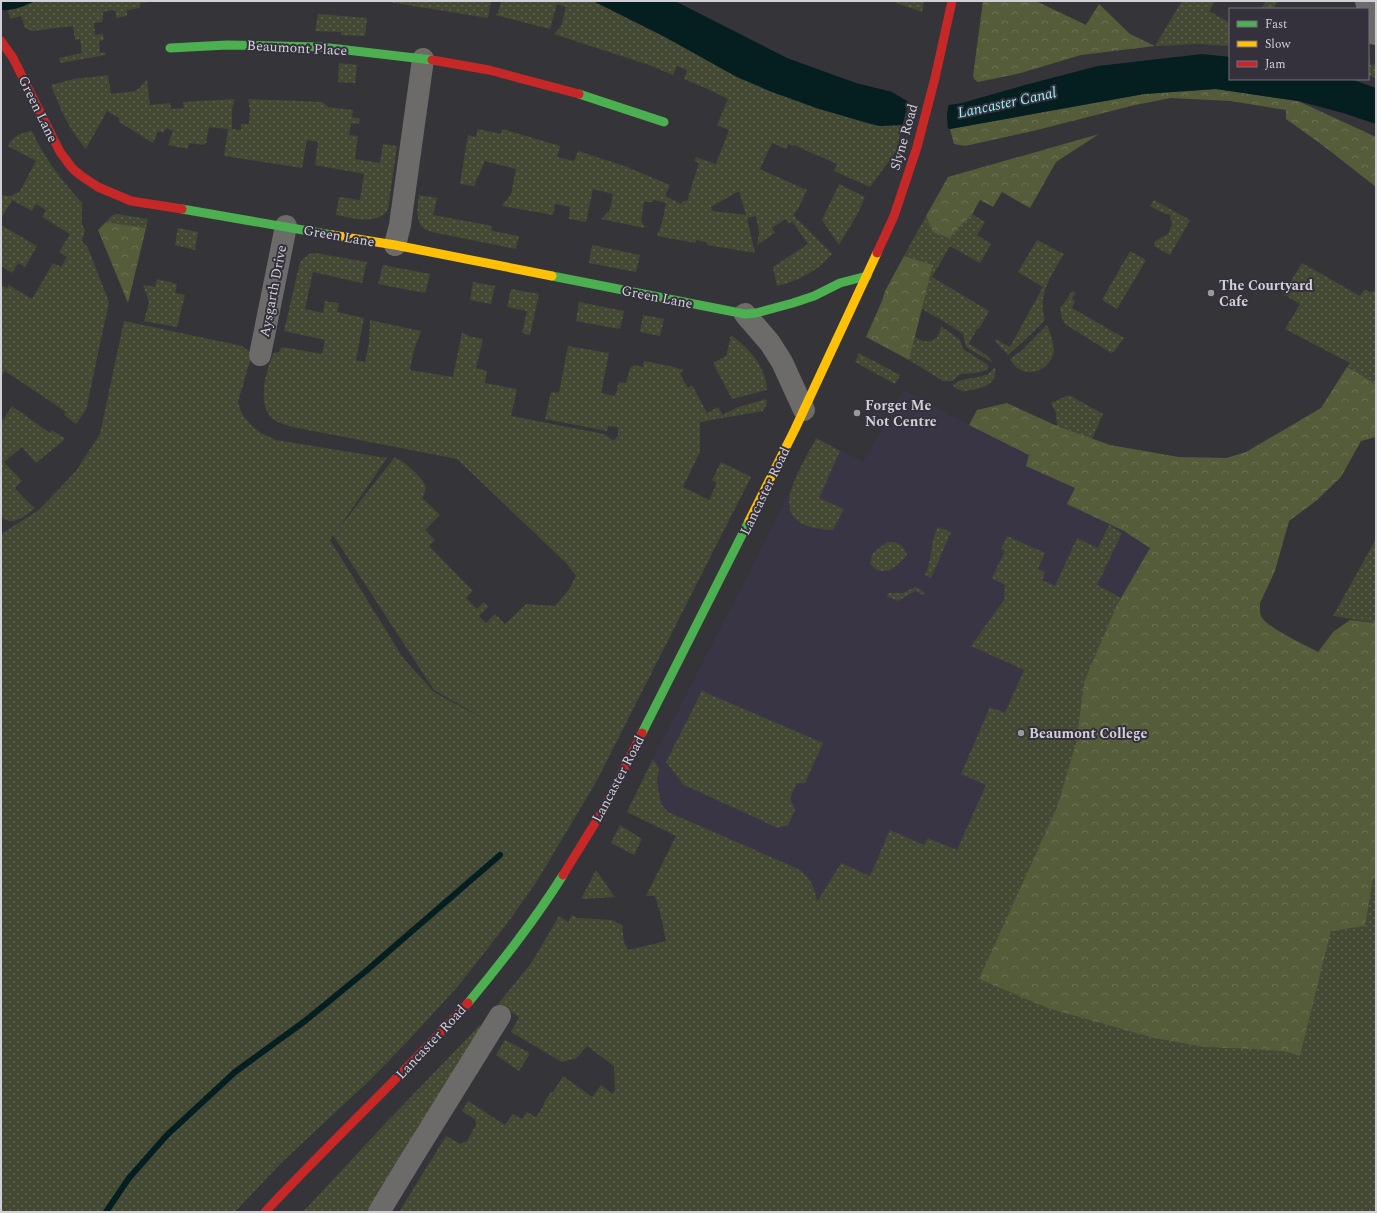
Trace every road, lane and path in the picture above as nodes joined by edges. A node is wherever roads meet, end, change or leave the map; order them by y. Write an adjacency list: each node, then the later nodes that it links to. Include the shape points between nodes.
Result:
1 (952, 1): 10 (street, Slyne Road, via 917,147 894,216)
2 (1369, 12): 3 (street)
3 (1375, 34)
4 (4, 48): 8 (street, Green Lane, via 39,109 63,158 80,175 100,189 132,201)
5 (170, 48): 6 (street, Beaumont Place, via 227,45 321,47)
6 (423, 59): 7 (street, Beaumont Place, via 490,70 575,93); 9 (street)
7 (664, 122)
8 (286, 226): 9 (street, Green Lane); 12 (street, Aysgarth Drive)
9 (396, 245): 11 (street, Green Lane)
10 (867, 276): 11 (street, Green Lane, via 840,283 793,303); 13 (street, Lancaster Road)
11 (745, 314): 13 (street, via 770,343 782,362)
12 (260, 355)
13 (804, 410): 15 (street, Lancaster Road, via 609,799 550,896 469,1002)
14 (500, 1016): 16 (street)
15 (265, 1212)
16 (380, 1212)

